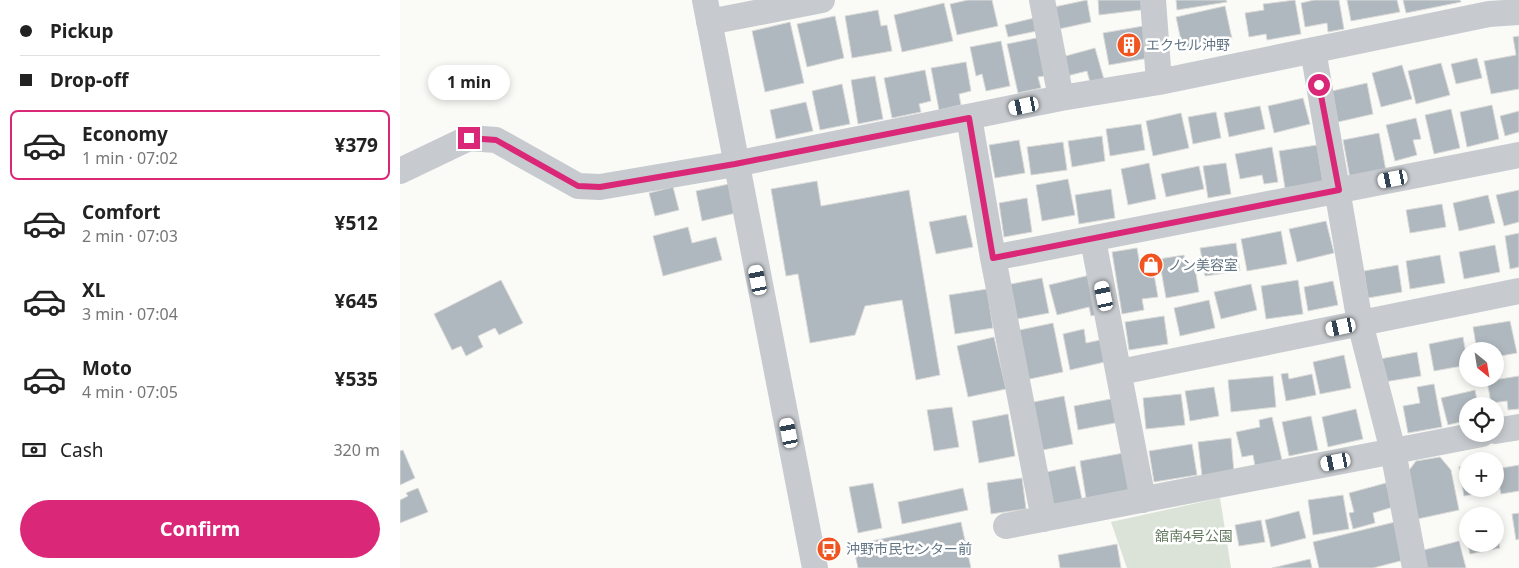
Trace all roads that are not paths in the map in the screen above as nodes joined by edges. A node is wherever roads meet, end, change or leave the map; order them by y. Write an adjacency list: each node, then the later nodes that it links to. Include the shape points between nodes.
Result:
1 (822, 0): 4 (street)
2 (1042, 0): 8 (street)
3 (1153, 0): 7 (street)
4 (707, 11): 11 (street)
5 (1519, 12): 6 (street, via 1489,14)
6 (1313, 50): 7 (street); 13 (street)
7 (1159, 82): 8 (street)
8 (1061, 98): 9 (street)
9 (969, 118): 11 (street); 15 (street)
10 (1519, 155): 13 (street)
11 (735, 164): 12 (street, via 600,187 578,186 496,140 469,138); 26 (street)
12 (400, 171)
13 (1339, 190): 14 (street); 17 (street)
14 (1093, 240): 15 (street); 18 (street)
15 (993, 258): 24 (street)
16 (1519, 291): 17 (street)
17 (1360, 323): 18 (street); 22 (street)
18 (1120, 372): 23 (street)
19 (1519, 427): 20 (street)
20 (1504, 430)
21 (1459, 438): 22 (street)
22 (1393, 451): 23 (street); 27 (street)
23 (1143, 500): 24 (street)
24 (1044, 519): 25 (street)
25 (1006, 526)
26 (815, 568)
27 (1415, 568)

